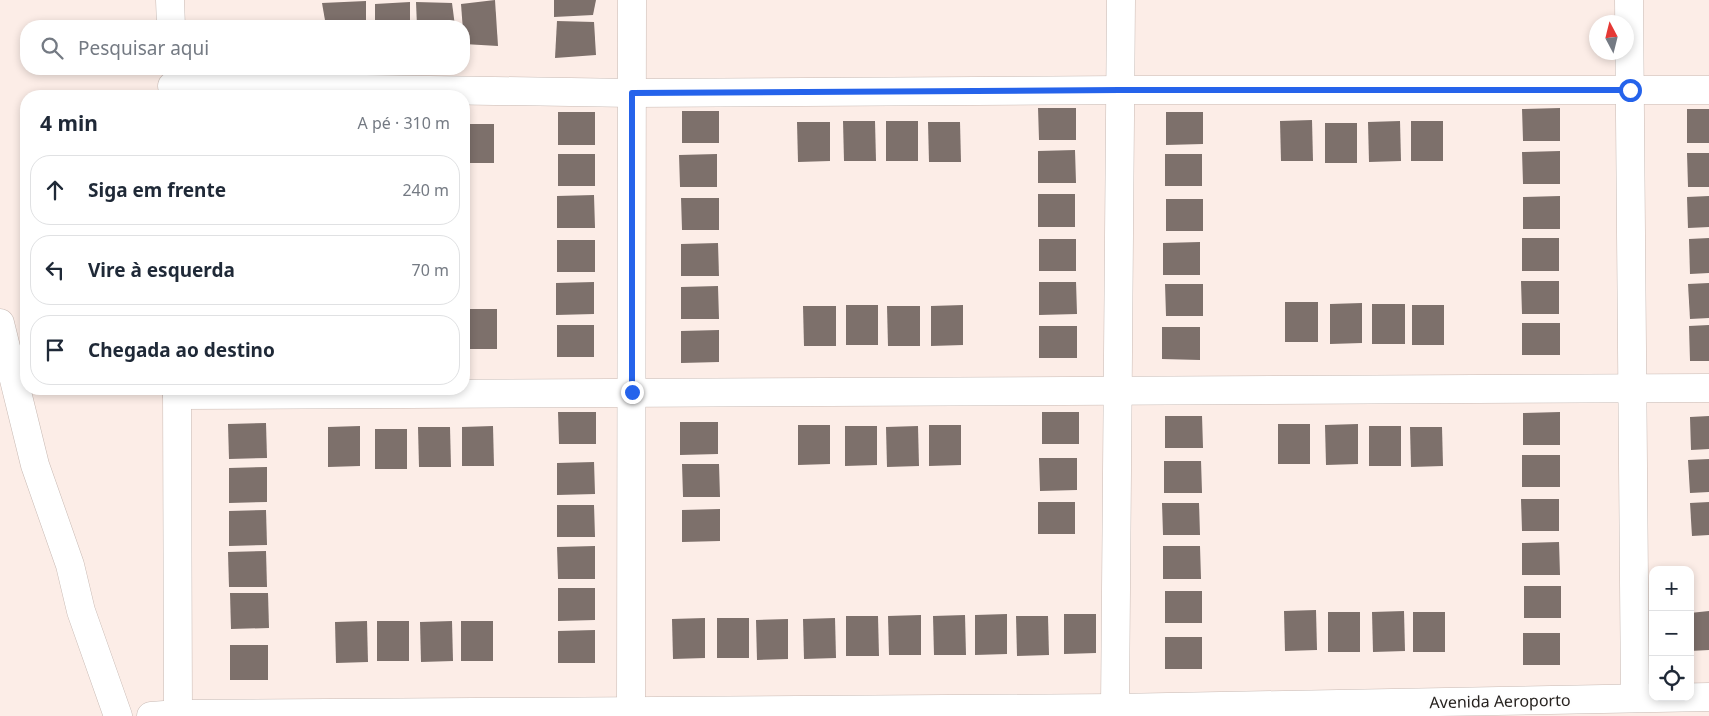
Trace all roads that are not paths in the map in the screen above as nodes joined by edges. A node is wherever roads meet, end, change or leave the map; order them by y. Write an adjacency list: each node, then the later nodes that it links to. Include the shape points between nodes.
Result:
1 (170, 0): 5 (street)
2 (632, 0): 10 (street)
3 (1121, 0): 7 (street)
4 (1629, 0): 8 (street)
5 (171, 20)
6 (172, 84): 10 (street)
7 (1120, 90): 8 (street); 10 (street); 16 (street)
8 (1630, 90): 9 (street); 12 (street)
9 (1709, 90)
10 (632, 93): 15 (street)
11 (0, 323): 23 (street, via 35,465)
12 (1632, 388): 13 (street); 16 (street); 18 (street)
13 (1709, 388)
14 (470, 392): 15 (street)
15 (632, 392): 16 (street); 21 (street)
16 (1118, 392): 20 (street)
17 (177, 395): 22 (street)
18 (1635, 698): 19 (street, Avenida Aeroporto); 20 (street, Avenida Aeroporto)
19 (1709, 698)
20 (1114, 708): 21 (street, Avenida Aeroporto)
21 (631, 711): 22 (street, Avenida Aeroporto)
22 (178, 714): 24 (street, Avenida Aeroporto)
23 (118, 716)
24 (151, 716)

